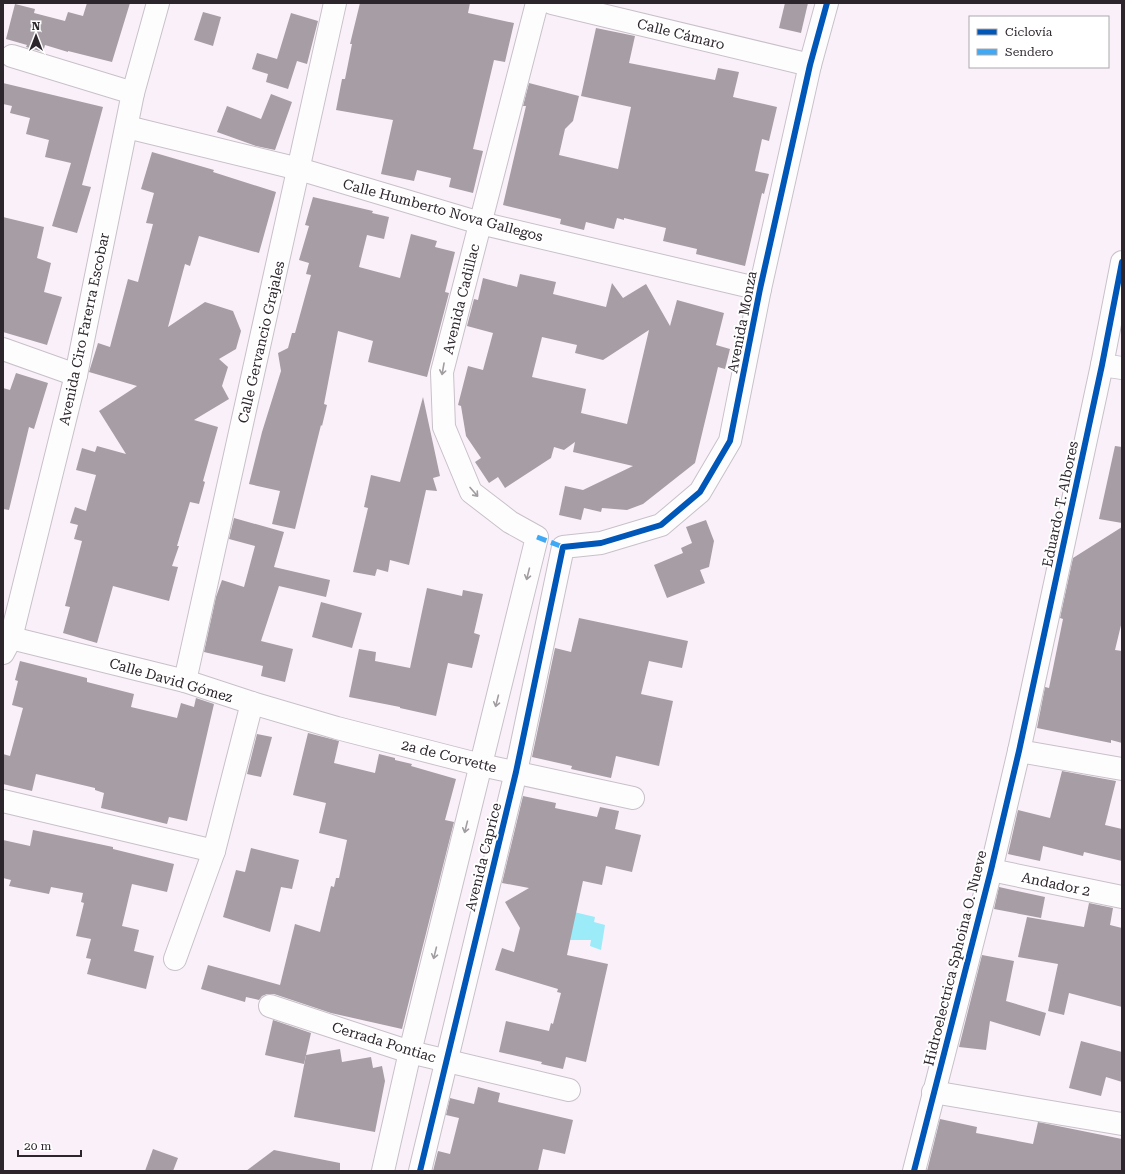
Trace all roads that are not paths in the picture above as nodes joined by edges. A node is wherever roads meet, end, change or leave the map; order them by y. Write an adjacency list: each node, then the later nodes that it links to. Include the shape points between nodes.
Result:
1 (158, 3): 8 (street, Avenida Ciro Farerra Escobar)
2 (335, 3): 10 (street, Calle Gervancio Grajales)
3 (537, 3): 11 (street, Avenida Cadillac)
4 (552, 3): 7 (street, Calle Cámaro)
5 (827, 3): 7 (street, Avenida Monza)
6 (12, 56): 8 (street)
7 (810, 65): 13 (street, Avenida Monza)
8 (133, 93): 9 (street, Avenida Ciro Farerra Escobar)
9 (127, 127): 10 (street, Calle Humberto Nova Gallegos); 16 (street, Avenida Ciro Farerra Escobar)
10 (299, 169): 11 (street, Calle Humberto Nova Gallegos); 22 (street, Calle Gervancio Grajales)
11 (480, 223): 13 (street, Calle Humberto Nova Gallegos); 17 (street, Avenida Cadillac, one-way to 17, via 442,372 444,427 471,492 510,522)
12 (1122, 262): 15 (street, Eduardo T. Albores)
13 (760, 289): 18 (street, Avenida Monza, via 730,441 700,492 661,525 601,543)
14 (3, 349): 16 (street)
15 (1112, 367): 25 (street, Eduardo T. Albores)
16 (76, 375): 21 (street, Avenida Ciro Farerra Escobar)
17 (537, 536): 19 (street, Avenida Caprice, one-way to 19)
18 (563, 547): 20 (street, Avenida Caprice)
19 (518, 614): 20 (street); 26 (street, Avenida Caprice, one-way to 26)
20 (547, 623): 28 (street, Avenida Caprice)
21 (6, 642): 22 (street, Calle David Gómez)
22 (185, 681): 23 (street, Calle David Gómez)
23 (252, 703): 24 (street, Calle David Gómez); 31 (street)
24 (337, 728): 26 (street, 2a de Corvette)
25 (1019, 751): 27 (street); 32 (street, Hidroelectrica Sphoina O. Nueve)
26 (481, 765): 28 (street, 2a de Corvette); 36 (street, Avenida Caprice, one-way to 36)
27 (1122, 768)
28 (516, 772): 29 (street, 2a de Corvette); 37 (street, Avenida Caprice)
29 (633, 798)
30 (3, 801): 31 (street)
31 (214, 851): 34 (street)
32 (991, 870): 33 (street, Andador 2); 39 (street, Hidroelectrica Sphoina O. Nueve)
33 (1122, 897)
34 (175, 959)
35 (270, 1006): 36 (street, Cerrada Pontiac)
36 (410, 1052): 37 (street, Cerrada Pontiac); 41 (street, Avenida Caprice)
37 (446, 1061): 38 (street, Cerrada Pontiac); 42 (street, Avenida Caprice)
38 (569, 1090)
39 (933, 1092): 40 (street); 43 (street, Hidroelectrica Sphoina O. Nueve)
40 (1122, 1124)
41 (383, 1171)
42 (420, 1171)
43 (914, 1171)

